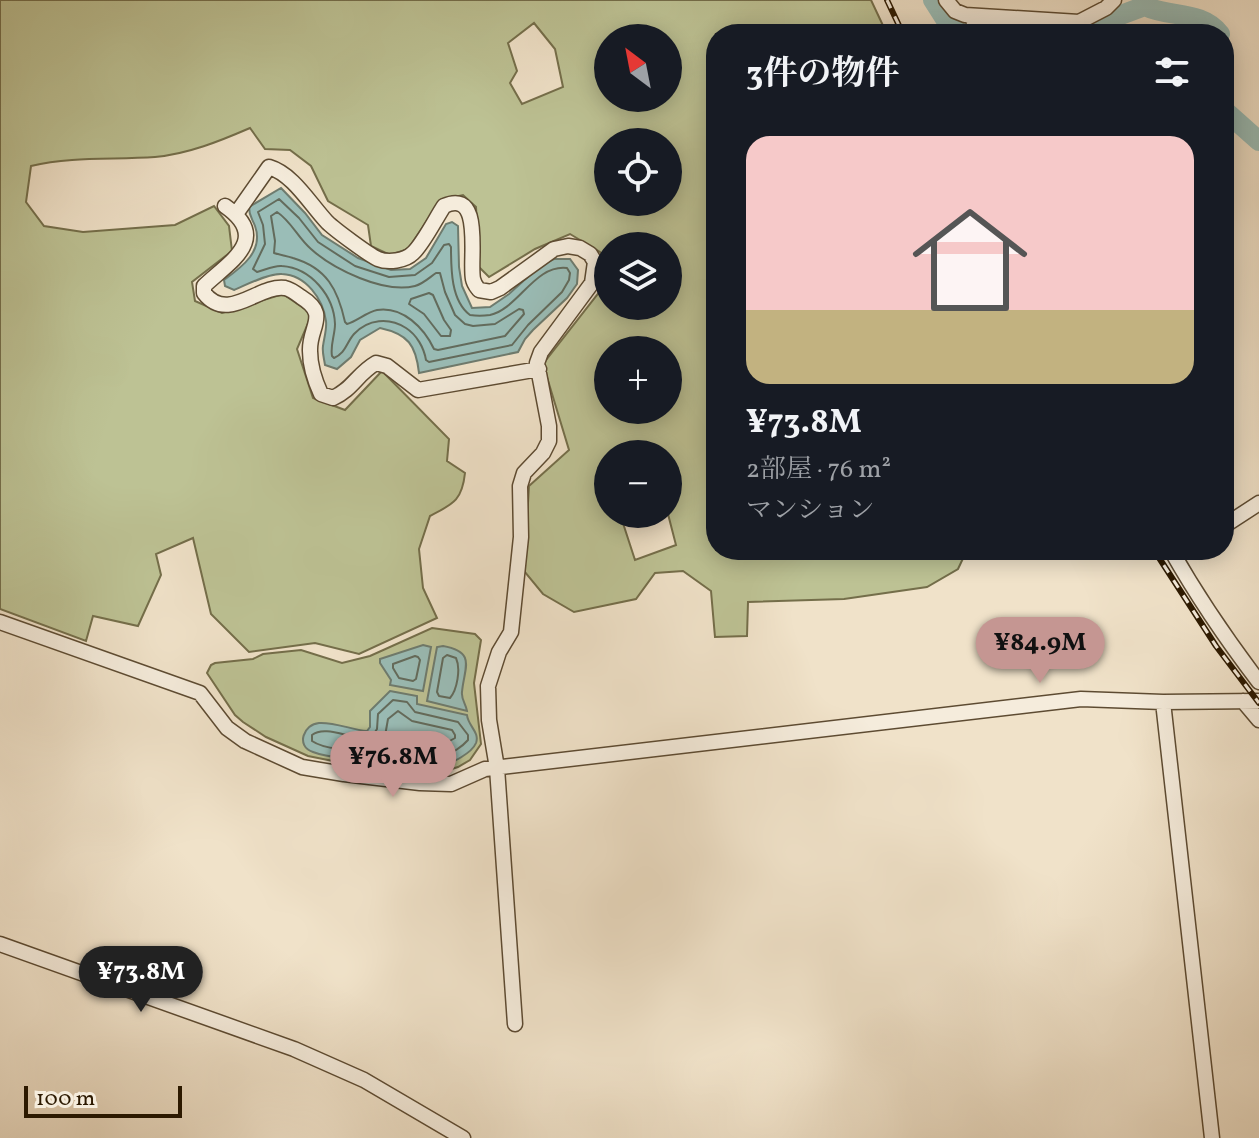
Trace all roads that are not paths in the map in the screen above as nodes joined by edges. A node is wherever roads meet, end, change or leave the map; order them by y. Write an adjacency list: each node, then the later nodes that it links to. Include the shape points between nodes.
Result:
1 (946, 0): 3 (street)
2 (1114, 0): 4 (street, via 1079,22)
3 (974, 24)
4 (1010, 24)
5 (539, 369): 5 (street, via 541,352 592,283 595,262 580,248 554,249 491,292 479,290 473,282 472,228 461,204 444,206 414,252 392,261 378,259 329,225 277,169 269,167 231,210 243,225 243,249 204,286 204,293 218,304 234,304 285,288 313,305 318,315 309,350 321,394 333,398 345,392 376,363 418,390); 15 (street, via 549,441 520,486 521,537 511,632 488,686)
6 (1259, 503): 7 (street)
7 (1234, 519)
8 (1183, 560): 10 (street, via 1230,644)
9 (0, 622): 15 (street, via 200,693 236,735 302,767 451,784)
10 (1259, 682)
11 (1243, 701): 12 (street); 13 (street); 14 (street)
12 (1259, 701)
13 (1163, 702): 15 (street, via 1081,699); 19 (street)
14 (1259, 720)
15 (497, 768): 17 (street)
16 (0, 944): 18 (street, via 294,1049 364,1080)
17 (515, 1024)
18 (463, 1138)
19 (1212, 1138)

